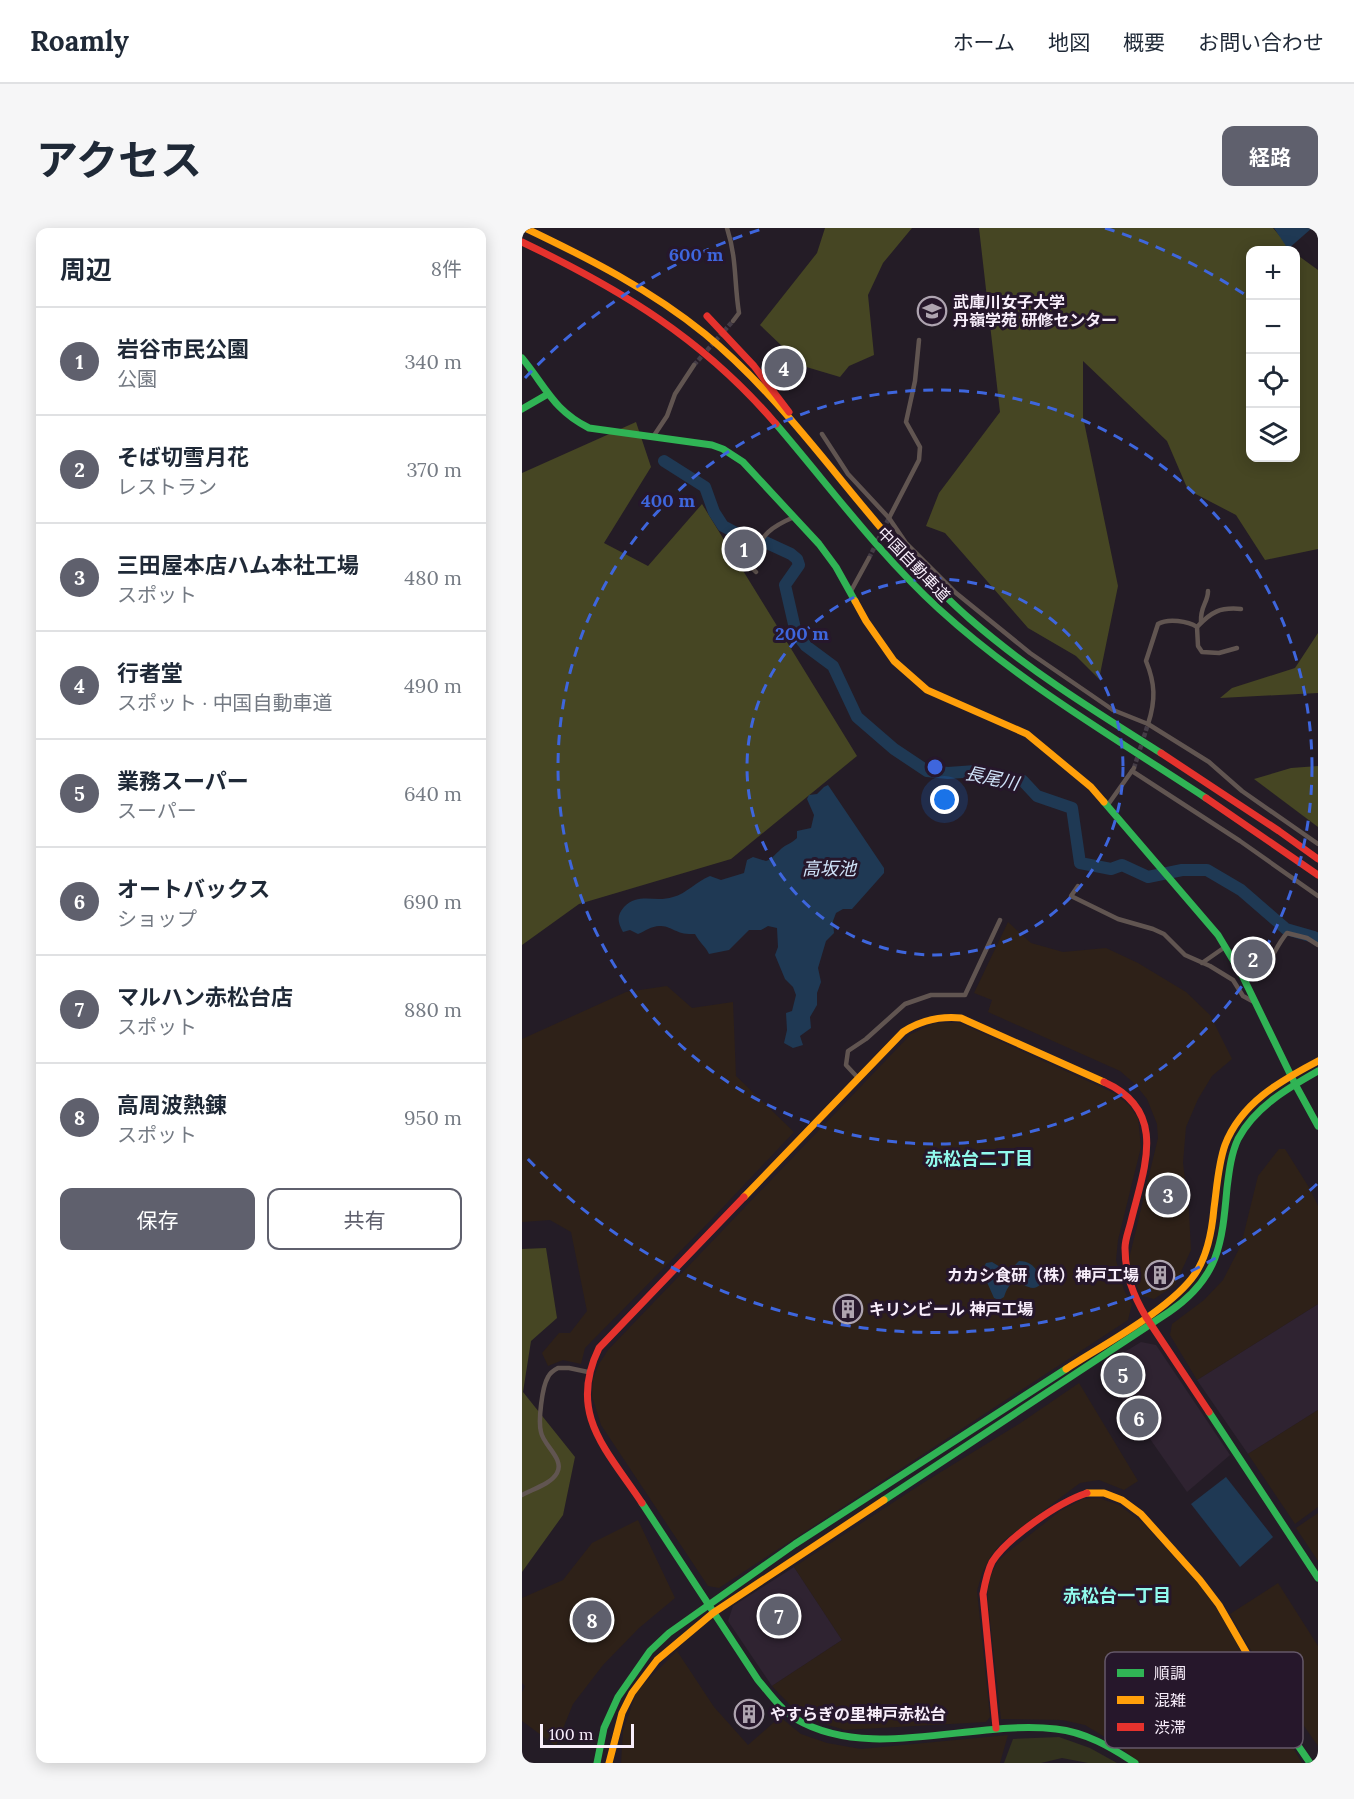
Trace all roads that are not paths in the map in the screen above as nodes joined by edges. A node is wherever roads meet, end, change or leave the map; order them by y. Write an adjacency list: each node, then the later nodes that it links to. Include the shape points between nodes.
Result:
1 (525, 228): 13 (main road, 中国自動車道, via 619,275 687,320 748,373)
2 (727, 228): 5 (street, via 736,264 739,313)
3 (522, 243): 27 (main road, 中国自動車道, via 588,273 636,301 701,348 768,416 894,565 987,650)
4 (706, 316): 13 (main road, via 754,366)
5 (733, 321)
6 (920, 340): 15 (street, via 906,422 920,447 919,460)
7 (522, 358): 9 (main road)
8 (694, 365): 12 (street)
9 (548, 394): 10 (main road); 12 (main road, via 574,422 589,428)
10 (522, 409)
11 (822, 434): 15 (street, via 848,474)
12 (653, 437): 14 (main road, via 723,449 743,462)
13 (822, 459): 26 (main road, 中国自動車道, via 912,564 996,639 1084,703)
14 (794, 517): 17 (street, via 768,530 747,563); 18 (main road, via 837,567)
15 (889, 518): 23 (street, via 906,543 956,593 1030,653 1113,710)
16 (869, 558): 18 (street)
17 (756, 572)
18 (851, 591): 24 (main road, via 894,661 927,690 1027,734 1091,787)
19 (1208, 591): 21 (street)
20 (1241, 609): 21 (street, via 1216,610)
21 (1199, 624): 22 (street, via 1198,646 1202,652); 23 (street, via 1158,624 1146,661 1154,681 1153,711)
22 (1237, 648)
23 (1148, 724): 25 (street, via 1209,762)
24 (1107, 806): 29 (street, via 1133,770); 32 (main road)
25 (1318, 844)
26 (1318, 859)
27 (1318, 875)
28 (1078, 886): 33 (street, via 1071,896 1118,919 1153,928 1185,956)
29 (1318, 896)
30 (1000, 920): 39 (street, via 964,995 931,995 905,1004 848,1051 846,1065)
31 (1318, 945): 34 (street, via 1287,933 1266,967)
32 (1225, 947): 33 (street); 34 (main road)
33 (1202, 963): 35 (street, via 1224,973)
34 (1242, 975): 35 (main road)
35 (1255, 1003): 38 (main road)
36 (1318, 1061): 38 (main road)
37 (1318, 1071): 40 (main road)
38 (1291, 1075): 40 (main road); 42 (main road, via 1252,1102 1230,1131 1203,1259 1181,1292)
39 (859, 1079): 42 (main road, via 903,1032 925,1019 950,1016 973,1022 1125,1093 1144,1119 1149,1142 1125,1246 1132,1289); 44 (main road, via 599,1348)
40 (1295, 1084): 41 (main road); 43 (main road, via 1258,1112 1236,1143 1221,1241 1212,1266 1199,1287)
41 (1318, 1126)
42 (1146, 1317): 43 (main road); 47 (main road, via 795,1544)
43 (1151, 1324): 46 (main road); 48 (main road)
44 (588, 1372): 45 (street, via 558,1368 546,1379 541,1433 556,1458 558,1472); 47 (main road, via 586,1400 595,1431)
45 (522, 1495)
46 (1318, 1578)
47 (708, 1605): 48 (main road); 54 (main road, via 669,1633 633,1674 604,1728)
48 (713, 1613): 50 (main road, via 770,1695 796,1719 823,1732 852,1740 884,1741); 55 (main road, via 662,1653 641,1676 625,1703)
49 (1246, 1652): 50 (main road, via 1200,1580 1141,1514 1106,1493 1082,1493 1068,1499 1007,1545 986,1576 983,1594)
50 (996, 1728): 51 (main road, via 1044,1728 1078,1734)
51 (1105, 1746)
52 (1110, 1748): 56 (main road)
53 (1300, 1748): 57 (main road)
54 (597, 1763)
55 (609, 1763)
56 (1135, 1763)
57 (1310, 1763)

